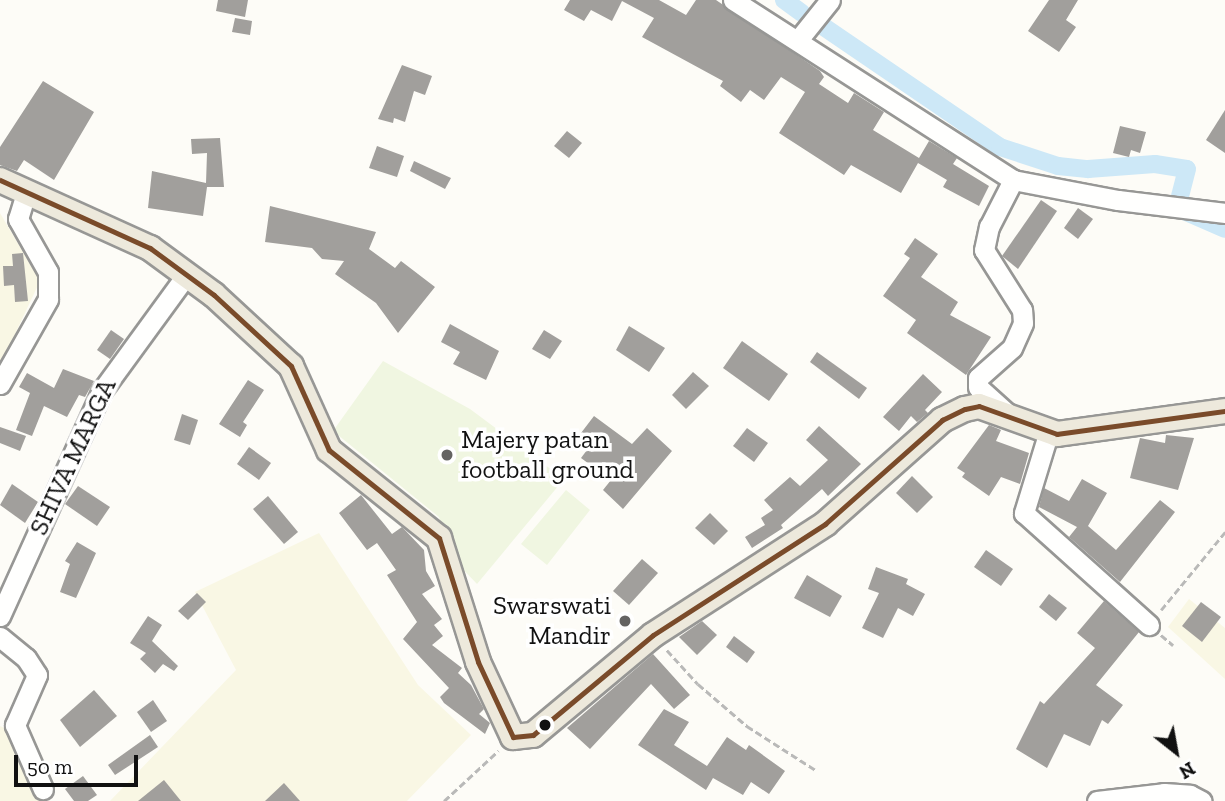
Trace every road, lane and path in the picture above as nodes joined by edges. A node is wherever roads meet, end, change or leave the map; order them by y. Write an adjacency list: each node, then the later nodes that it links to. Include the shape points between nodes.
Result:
1 (733, 0): 3 (street)
2 (830, 0): 3 (street)
3 (799, 40): 5 (street)
4 (0, 180): 6 (main road)
5 (1013, 180): 7 (street, via 1118,200); 11 (street, via 989,227 984,250 1022,310 1023,323 1012,348 978,379 978,387)
6 (26, 194): 8 (main road, via 150,248); 9 (street, via 18,219 48,272 48,299)
7 (1225, 213)
8 (187, 274): 14 (street, SHIVA MARGA, via 101,393); 19 (main road, via 291,366 329,450 439,538 478,662)
9 (0, 384)
10 (1225, 411): 12 (main road, via 1057,435)
11 (1009, 414): 12 (main road); 16 (main road, via 979,406 942,420 825,524)
12 (1049, 431): 15 (street, via 1024,513)
13 (1225, 532): 15 (path)
14 (0, 616)
15 (1149, 625): 18 (path)
16 (653, 635): 19 (main road, via 533,735); 20 (path, via 698,684 747,726)
17 (0, 637): 21 (street, via 26,658 37,675 15,725)
18 (1172, 645)
19 (513, 737): 22 (path)
20 (817, 771)
21 (43, 789)
22 (444, 801)
23 (1097, 801): 24 (street, via 1164,793)
24 (1202, 801)

